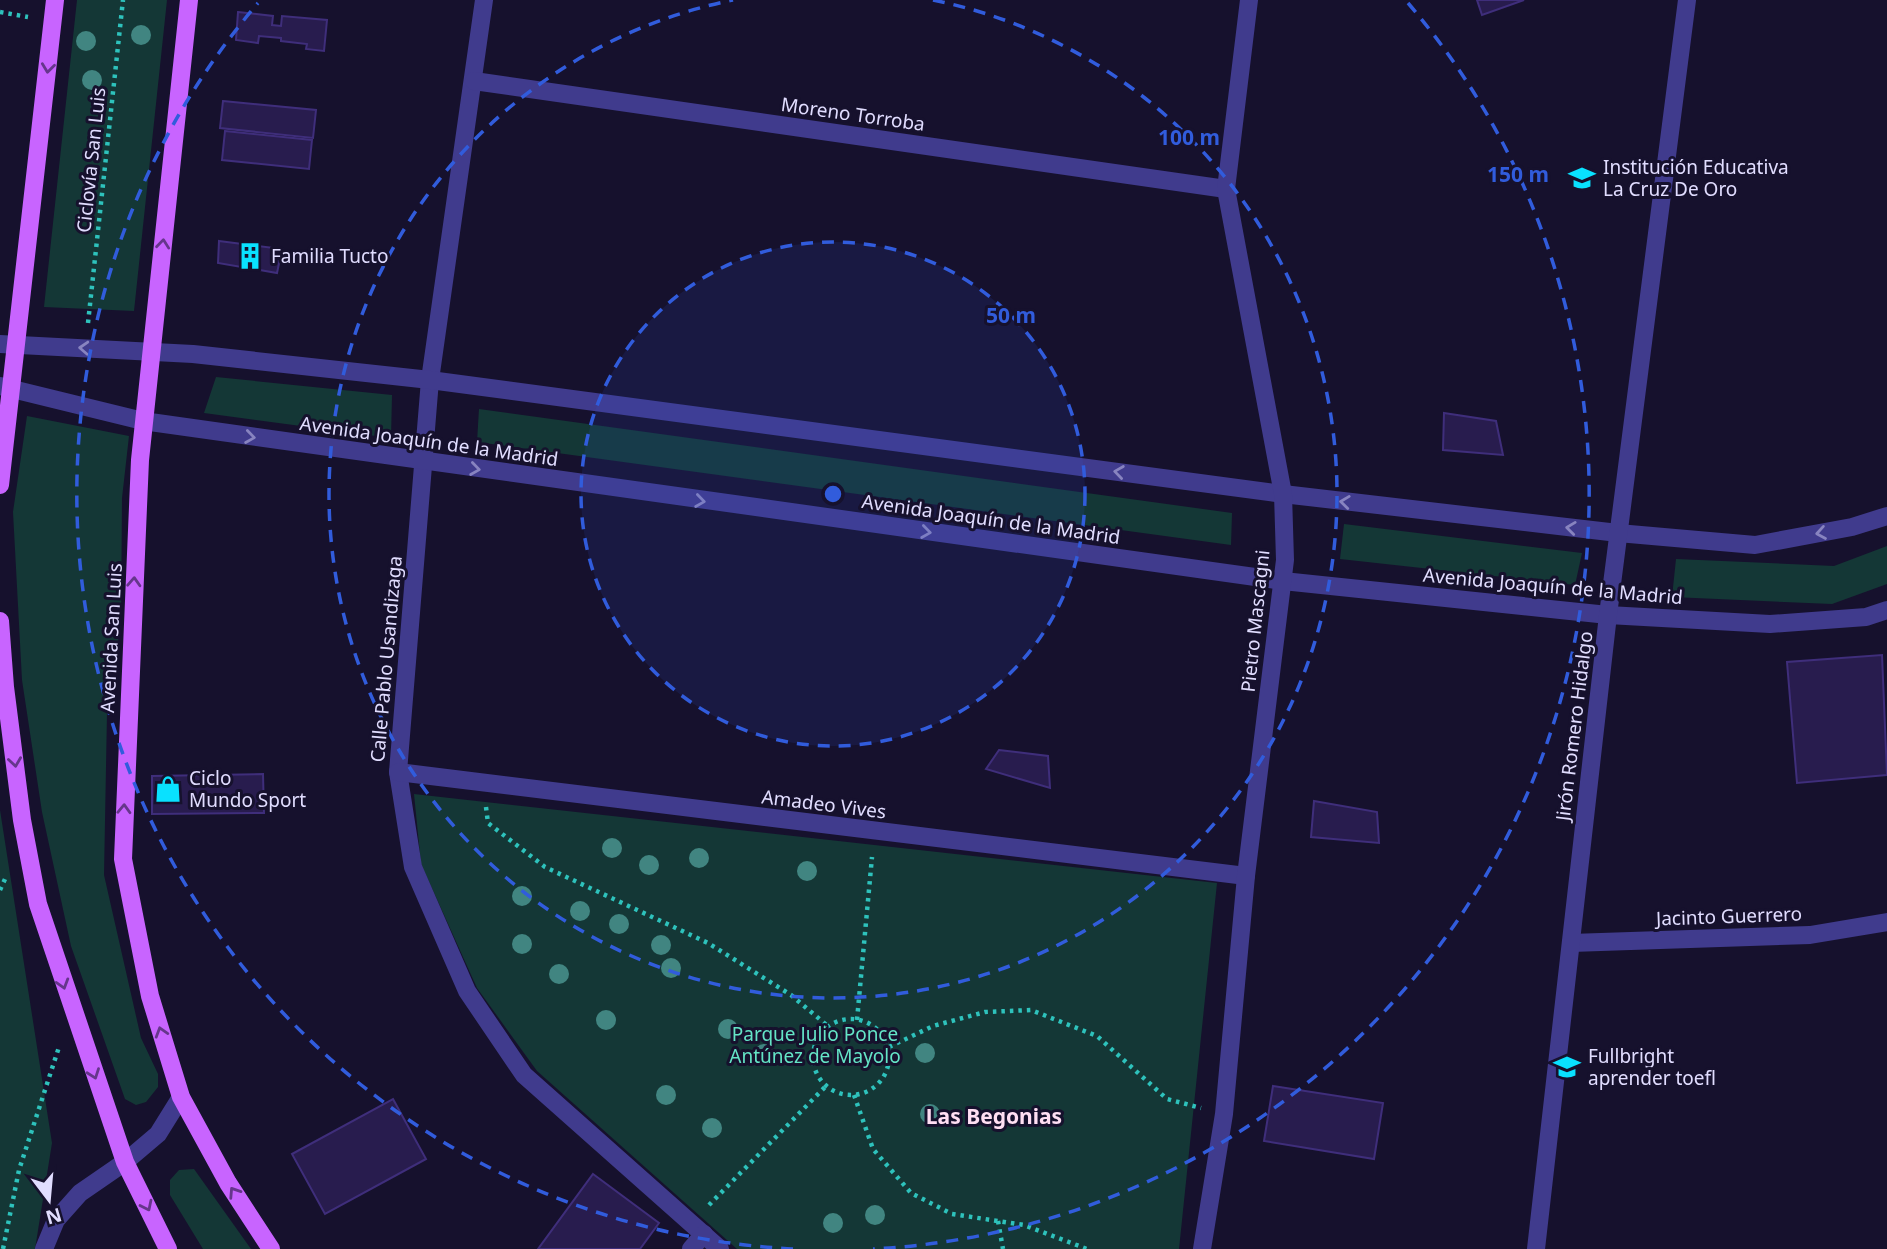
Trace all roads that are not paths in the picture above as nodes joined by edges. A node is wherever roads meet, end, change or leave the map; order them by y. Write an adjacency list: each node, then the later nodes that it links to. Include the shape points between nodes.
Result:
1 (55, 0): 8 (main road, one-way to 8)
2 (189, 0): 9 (main road, Avenida San Luis, one-way to 2)
3 (484, 0): 6 (street, Calle Pablo Usandizaga)
4 (1249, 0): 7 (street, Pietro Mascagni)
5 (1687, 0): 17 (street, Jirón Romero Hidalgo)
6 (474, 81): 7 (street, Moreno Torroba); 10 (street, Calle Pablo Usandizaga)
7 (1226, 189): 15 (street, Pietro Mascagni)
8 (8, 344): 9 (street, one-way to 8); 11 (main road)
9 (153, 352): 10 (street); 12 (main road, Avenida San Luis)
10 (430, 380): 13 (street, Calle Pablo Usandizaga); 15 (street, one-way to 10)
11 (5, 387): 12 (street, Avenida Joaquín de la Madrid); 14 (main road)
12 (143, 421): 13 (street, Avenida Joaquín de la Madrid, one-way to 13); 26 (main road, Avenida San Luis, one-way to 12, via 150,996 123,859)
13 (423, 462): 18 (street, Avenida Joaquín de la Madrid, one-way to 18); 22 (street, Calle Pablo Usandizaga)
14 (0, 485)
15 (1283, 494): 17 (street, one-way to 15); 18 (street, Pietro Mascagni)
16 (1887, 516): 17 (street, one-way to 17, via 1755,545)
17 (1618, 533): 20 (street, Jirón Romero Hidalgo)
18 (1283, 581): 20 (street, Avenida Joaquín de la Madrid); 23 (street, Pietro Mascagni)
19 (1887, 610): 20 (street, Avenida Joaquín de la Madrid, via 1866,617 1770,624)
20 (1608, 615): 25 (street, Jirón Romero Hidalgo)
21 (0, 621): 27 (main road, one-way to 27, via 22,820 38,904)
22 (398, 772): 23 (street, Amadeo Vives); 28 (street, Calle Pablo Usandizaga, via 413,867 467,991 524,1075)
23 (1246, 876): 34 (street, Pietro Mascagni, via 1224,1114)
24 (1887, 922): 25 (street, Jacinto Guerrero, via 1810,935)
25 (1571, 943): 35 (street, Jirón Romero Hidalgo)
26 (181, 1097): 27 (street, via 158,1134); 31 (main road, Avenida San Luis, one-way to 26)
27 (125, 1162): 29 (street, via 80,1193 56,1220); 30 (main road, one-way to 30)
28 (704, 1234): 32 (street); 33 (street, Calle Pablo Usandizaga)
29 (44, 1249)
30 (168, 1249)
31 (271, 1249)
32 (691, 1249)
33 (720, 1249)
34 (1202, 1249)
35 (1536, 1249)

